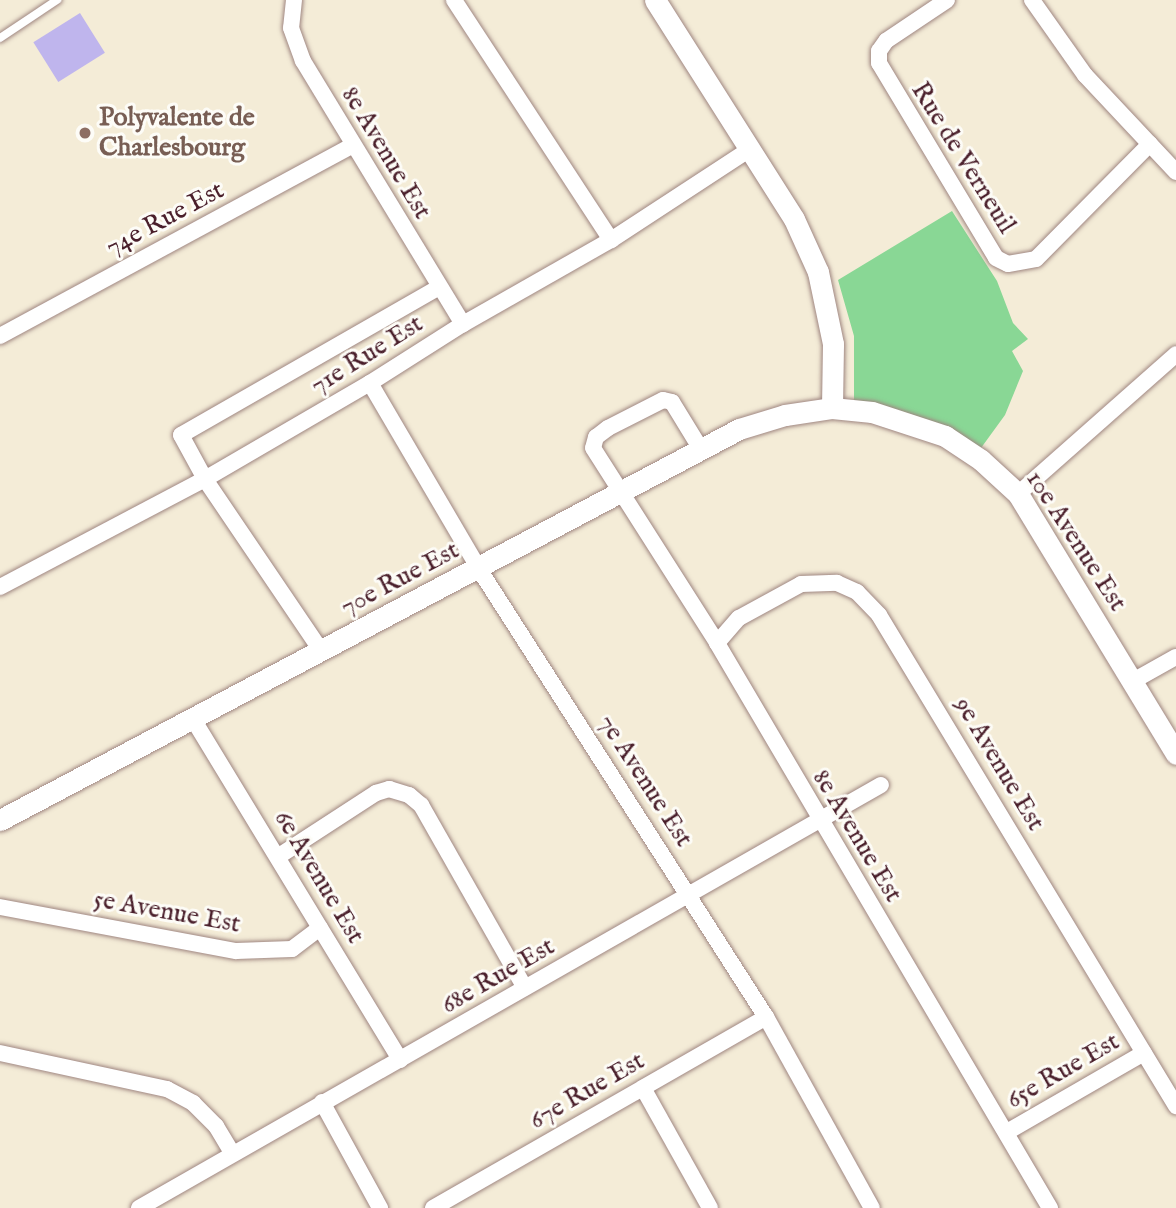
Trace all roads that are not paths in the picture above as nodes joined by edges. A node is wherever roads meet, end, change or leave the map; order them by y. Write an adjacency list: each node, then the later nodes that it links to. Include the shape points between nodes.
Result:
1 (57, 0): 7 (lane)
2 (294, 0): 9 (street, 8e Avenue Est, via 290,28 303,61)
3 (454, 0): 12 (street)
4 (655, 0): 10 (street)
5 (947, 0): 8 (street, Rue de Verneuil, via 886,41 879,51 879,63 996,258 1008,264 1036,259)
6 (1032, 0): 8 (street, via 1085,75)
7 (0, 38)
8 (1150, 144): 11 (street)
9 (353, 145): 13 (street, 8e Avenue Est); 15 (street, 74e Rue Est)
10 (750, 149): 12 (street, 71e Rue Est); 18 (street, via 794,219 818,272 833,344)
11 (1176, 172)
12 (611, 240): 14 (street, 71e Rue Est)
13 (438, 288): 14 (street, 8e Avenue Est); 20 (street, 71e Rue Est, via 181,435)
14 (463, 324): 17 (street, 71e Rue Est)
15 (0, 336)
16 (1176, 354): 22 (street)
17 (370, 383): 20 (street, 71e Rue Est); 23 (street, 7e Avenue Est)
18 (832, 408): 19 (street, 70e Rue Est, via 738,429); 22 (street, 10e Avenue Est, via 910,422 945,436 981,460)
19 (702, 452): 21 (street, 70e Rue Est); 21 (street, 8e Avenue Est, via 672,402 655,403 596,437 593,448)
20 (205, 480): 24 (street, 71e Rue Est); 26 (street)
21 (618, 493): 23 (street, 70e Rue Est); 25 (street, 8e Avenue Est)
22 (1018, 494): 28 (street, 10e Avenue Est)
23 (479, 569): 26 (street, 70e Rue Est); 35 (street, 7e Avenue Est)
24 (0, 586)
25 (717, 643): 33 (street, 8e Avenue Est); 41 (street, 9e Avenue Est, via 739,618 801,584 837,583 857,592 879,615)
26 (322, 652): 29 (street, 70e Rue Est)
27 (1176, 657): 28 (street)
28 (1133, 681): 30 (street, 10e Avenue Est)
29 (194, 719): 32 (street, 70e Rue Est); 34 (street, 6e Avenue Est)
30 (1176, 754)
31 (881, 785): 33 (street, 68e Rue Est)
32 (0, 820)
33 (818, 821): 35 (street, 68e Rue Est); 46 (street, 8e Avenue Est)
34 (279, 856): 37 (street, 6e Avenue Est); 38 (street, via 376,793 389,789 410,795 421,805)
35 (688, 895): 38 (street, 68e Rue Est); 39 (street, 7e Avenue Est)
36 (0, 907): 37 (street, 5e Avenue Est, via 236,951 292,949)
37 (320, 928): 42 (street, 6e Avenue Est)
38 (525, 988): 42 (street, 68e Rue Est)
39 (766, 1017): 43 (street, 67e Rue Est); 52 (street, 7e Avenue Est)
40 (0, 1053): 47 (street, via 167,1088 194,1103 216,1126)
41 (1144, 1053): 45 (street, 9e Avenue Est); 46 (street, 65e Rue Est)
42 (400, 1060): 44 (street, 68e Rue Est)
43 (643, 1088): 50 (street, 67e Rue Est); 51 (street)
44 (322, 1102): 47 (street, 68e Rue Est); 49 (street)
45 (1176, 1106)
46 (1007, 1132): 53 (street, 8e Avenue Est)
47 (232, 1153): 48 (street, 68e Rue Est)
48 (139, 1208)
49 (380, 1208)
50 (433, 1208)
51 (710, 1208)
52 (873, 1208)
53 (1050, 1208)

